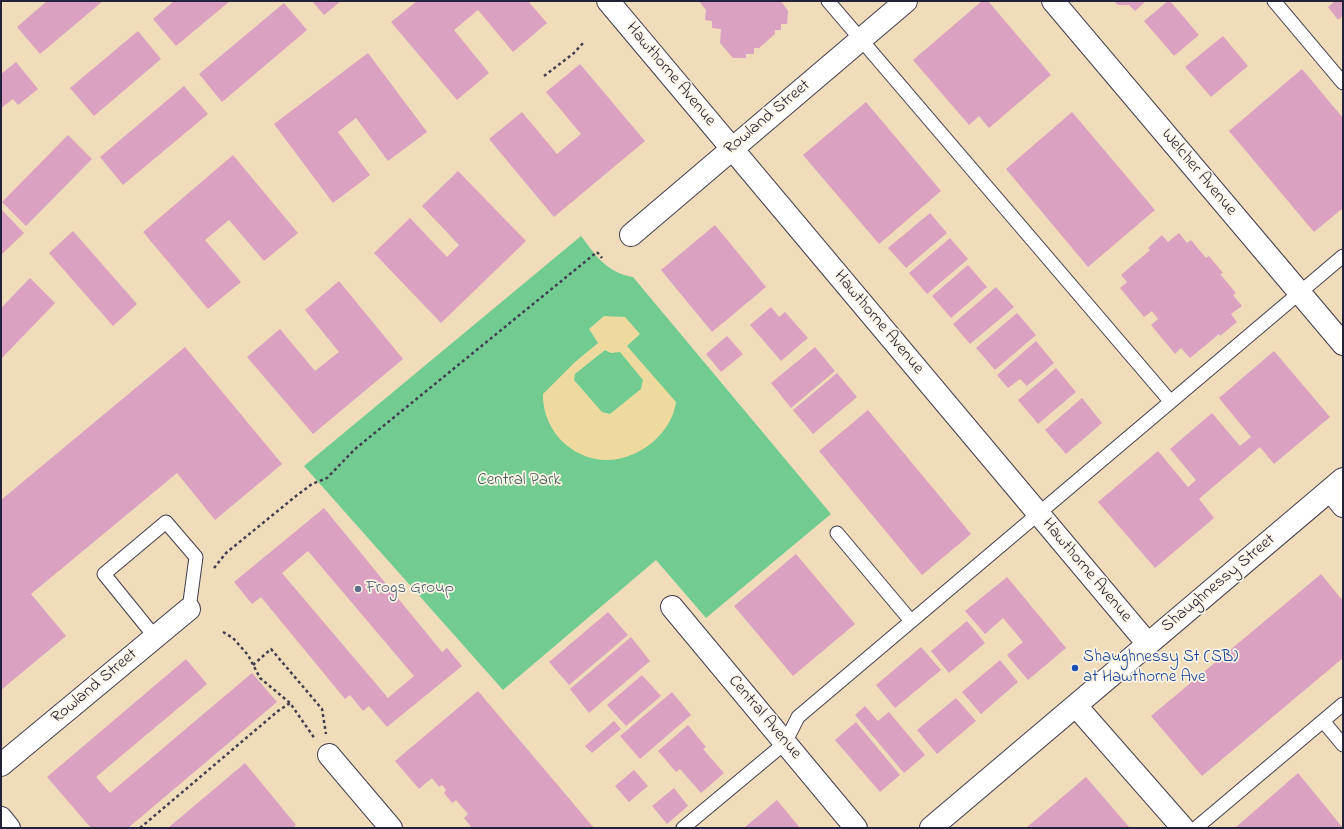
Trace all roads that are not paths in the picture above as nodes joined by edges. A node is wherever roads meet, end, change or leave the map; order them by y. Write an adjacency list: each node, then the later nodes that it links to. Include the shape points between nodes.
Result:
1 (608, 1): 8 (street, Hawthorne Avenue)
2 (828, 1): 6 (lane)
3 (906, 1): 6 (street, Rowland Street)
4 (1054, 1): 11 (street, Welcher Avenue)
5 (1274, 1): 7 (lane)
6 (860, 39): 8 (street, Rowland Street); 13 (lane)
7 (1343, 83)
8 (732, 149): 9 (street, Rowland Street); 15 (street, Hawthorne Avenue)
9 (631, 235)
10 (1343, 256): 11 (lane)
11 (1299, 292): 12 (street, Welcher Avenue); 13 (lane)
12 (1343, 344)
13 (1170, 401): 15 (lane)
14 (1339, 492): 21 (street, Shaughnessy Street)
15 (1038, 514): 19 (lane); 21 (street, Hawthorne Avenue)
16 (837, 533): 19 (lane)
17 (672, 607): 25 (street, Central Avenue)
18 (189, 609): 20 (street, Rowland Street); 20 (lane, via 196,557 166,522 104,574)
19 (910, 621): 25 (lane, via 798,717)
20 (155, 637): 28 (street, Rowland Street)
21 (1148, 644): 23 (street, Shaughnessy Street)
22 (1343, 704): 24 (lane)
23 (1076, 706): 34 (street, Shaughnessy Street); 35 (street)
24 (1323, 721): 26 (lane); 36 (lane)
25 (785, 743): 32 (lane); 33 (street, Central Avenue)
26 (1343, 744)
27 (329, 755): 31 (street)
28 (1, 765)
29 (1, 818): 30 (street)
30 (9, 828)
31 (390, 828)
32 (683, 828)
33 (856, 828)
34 (931, 828)
35 (1183, 828)
36 (1196, 828)

